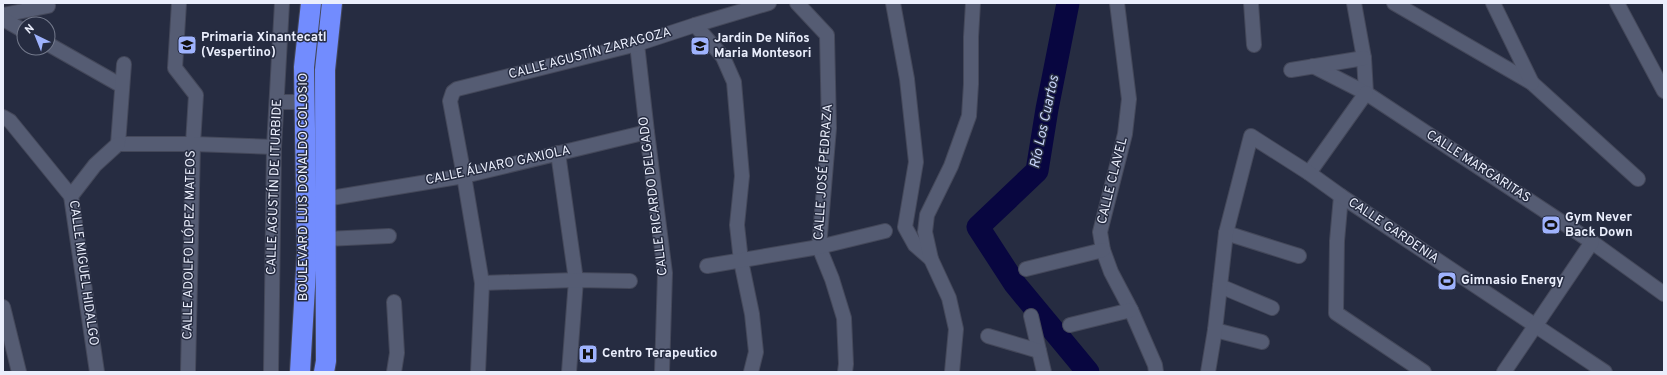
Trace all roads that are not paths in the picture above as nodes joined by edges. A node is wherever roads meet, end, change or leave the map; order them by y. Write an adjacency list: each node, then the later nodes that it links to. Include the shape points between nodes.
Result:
1 (179, 3): 36 (street, via 175,68 196,94)
2 (282, 3): 31 (street, CALLE AGUSTÍN DE ITURBIDE)
3 (311, 3): 32 (highway, BOULEVARD LUIS DONALDO COLOSIO, via 304,67)
4 (332, 3): 44 (highway, BOULEVARD LUIS DONALDO COLOSIO, via 325,70)
5 (769, 3): 18 (street, CALLE AGUSTÍN ZARAGOZA)
6 (797, 3): 50 (street, CALLE JOSÉ PEDRAZA, via 827,36 829,128)
7 (893, 3): 53 (street, via 907,79 916,162 905,227 915,246)
8 (973, 3): 53 (street, via 969,116 951,166 927,215 925,232)
9 (1117, 3): 51 (street, CALLE CLAVEL, via 1129,100 1125,134 1100,232)
10 (1251, 3): 21 (street)
11 (1354, 3): 23 (street)
12 (1394, 3): 27 (street)
13 (1493, 3): 27 (street)
14 (1617, 3): 29 (street)
15 (48, 6): 16 (street)
16 (3, 15)
17 (3, 19): 19 (street)
18 (695, 25): 20 (street, CALLE AGUSTÍN ZARAGOZA); 54 (street, via 723,57 734,82 742,176 737,225)
19 (16, 26)
20 (637, 44): 34 (street, CALLE RICARDO DELGADO); 40 (street, CALLE AGUSTÍN ZARAGOZA, via 453,92 450,101)
21 (1254, 45)
22 (56, 49): 28 (street)
23 (1364, 58): 25 (street); 30 (street)
24 (124, 64): 28 (street)
25 (1313, 66): 26 (street); 30 (street, CALLE MARGARITAS)
26 (1291, 70)
27 (1532, 83): 41 (street)
28 (122, 86): 35 (street)
29 (1664, 91)
30 (1366, 93): 39 (street); 49 (street, CALLE MARGARITAS)
31 (277, 102): 32 (street); 37 (street, CALLE AGUSTÍN DE ITURBIDE)
32 (304, 102): 78 (highway, BOULEVARD LUIS DONALDO COLOSIO, via 307,253)
33 (3, 117): 42 (street, via 10,121)
34 (646, 132): 38 (street, CALLE ÁLVARO GAXIOLA); 83 (street, CALLE RICARDO DELGADO, via 665,273)
35 (118, 144): 36 (street, CALLE ADOLFO LÓPEZ MATEOS); 42 (street, CALLE MIGUEL HIDALGO, via 95,165)
36 (193, 144): 37 (street); 76 (street, CALLE ADOLFO LÓPEZ MATEOS)
37 (274, 148): 77 (street, CALLE AGUSTÍN DE ITURBIDE)
38 (558, 153): 40 (street, CALLE ÁLVARO GAXIOLA); 57 (street)
39 (1309, 173): 43 (street, CALLE GARDENIA); 46 (street, CALLE GARDENIA, via 1251,136)
40 (464, 176): 44 (street, CALLE ÁLVARO GAXIOLA); 59 (street)
41 (1638, 179)
42 (71, 196): 75 (street, CALLE MIGUEL HIDALGO)
43 (1341, 196): 68 (street, CALLE GARDENIA); 90 (street, via 1337,241 1336,313)
44 (325, 199): 48 (highway, BOULEVARD LUIS DONALDO COLOSIO)
45 (885, 231): 50 (street)
46 (1226, 233): 52 (street); 60 (street)
47 (389, 236): 48 (street)
48 (326, 239): 79 (highway, BOULEVARD LUIS DONALDO COLOSIO)
49 (1592, 242): 61 (street, CALLE MARGARITAS); 68 (street)
50 (819, 246): 54 (street); 85 (street, CALLE JOSÉ PEDRAZA, via 844,318)
51 (1103, 250): 56 (street); 65 (street, CALLE CLAVEL, via 1111,272)
52 (1299, 256)
53 (931, 259): 86 (street, via 949,298 956,329)
54 (741, 261): 55 (street); 84 (street, via 752,314 756,352)
55 (707, 266)
56 (1026, 269)
57 (576, 280): 58 (street); 59 (street); 82 (street)
58 (630, 281)
59 (482, 283): 81 (street)
60 (1220, 286): 64 (street); 69 (street)
61 (1664, 294)
62 (394, 302): 80 (street, via 397,353)
63 (3, 307): 71 (street)
64 (1272, 308)
65 (1131, 310): 67 (street); 88 (street, CALLE CLAVEL)
66 (1031, 316): 73 (street)
67 (1070, 325)
68 (1536, 326): 91 (street); 92 (street, CALLE GARDENIA)
69 (1214, 330): 72 (street); 89 (street)
70 (988, 336): 73 (street)
71 (7, 341): 74 (street)
72 (1262, 342)
73 (1040, 351): 87 (street)
74 (19, 372)
75 (97, 372)
76 (188, 372)
77 (271, 372)
78 (300, 372)
79 (324, 372)
80 (394, 372)
81 (478, 372)
82 (569, 372)
83 (662, 372)
84 (751, 372)
85 (845, 372)
86 (952, 372)
87 (1044, 372)
88 (1156, 372)
89 (1208, 372)
90 (1424, 372)
91 (1504, 372)
92 (1605, 372)

